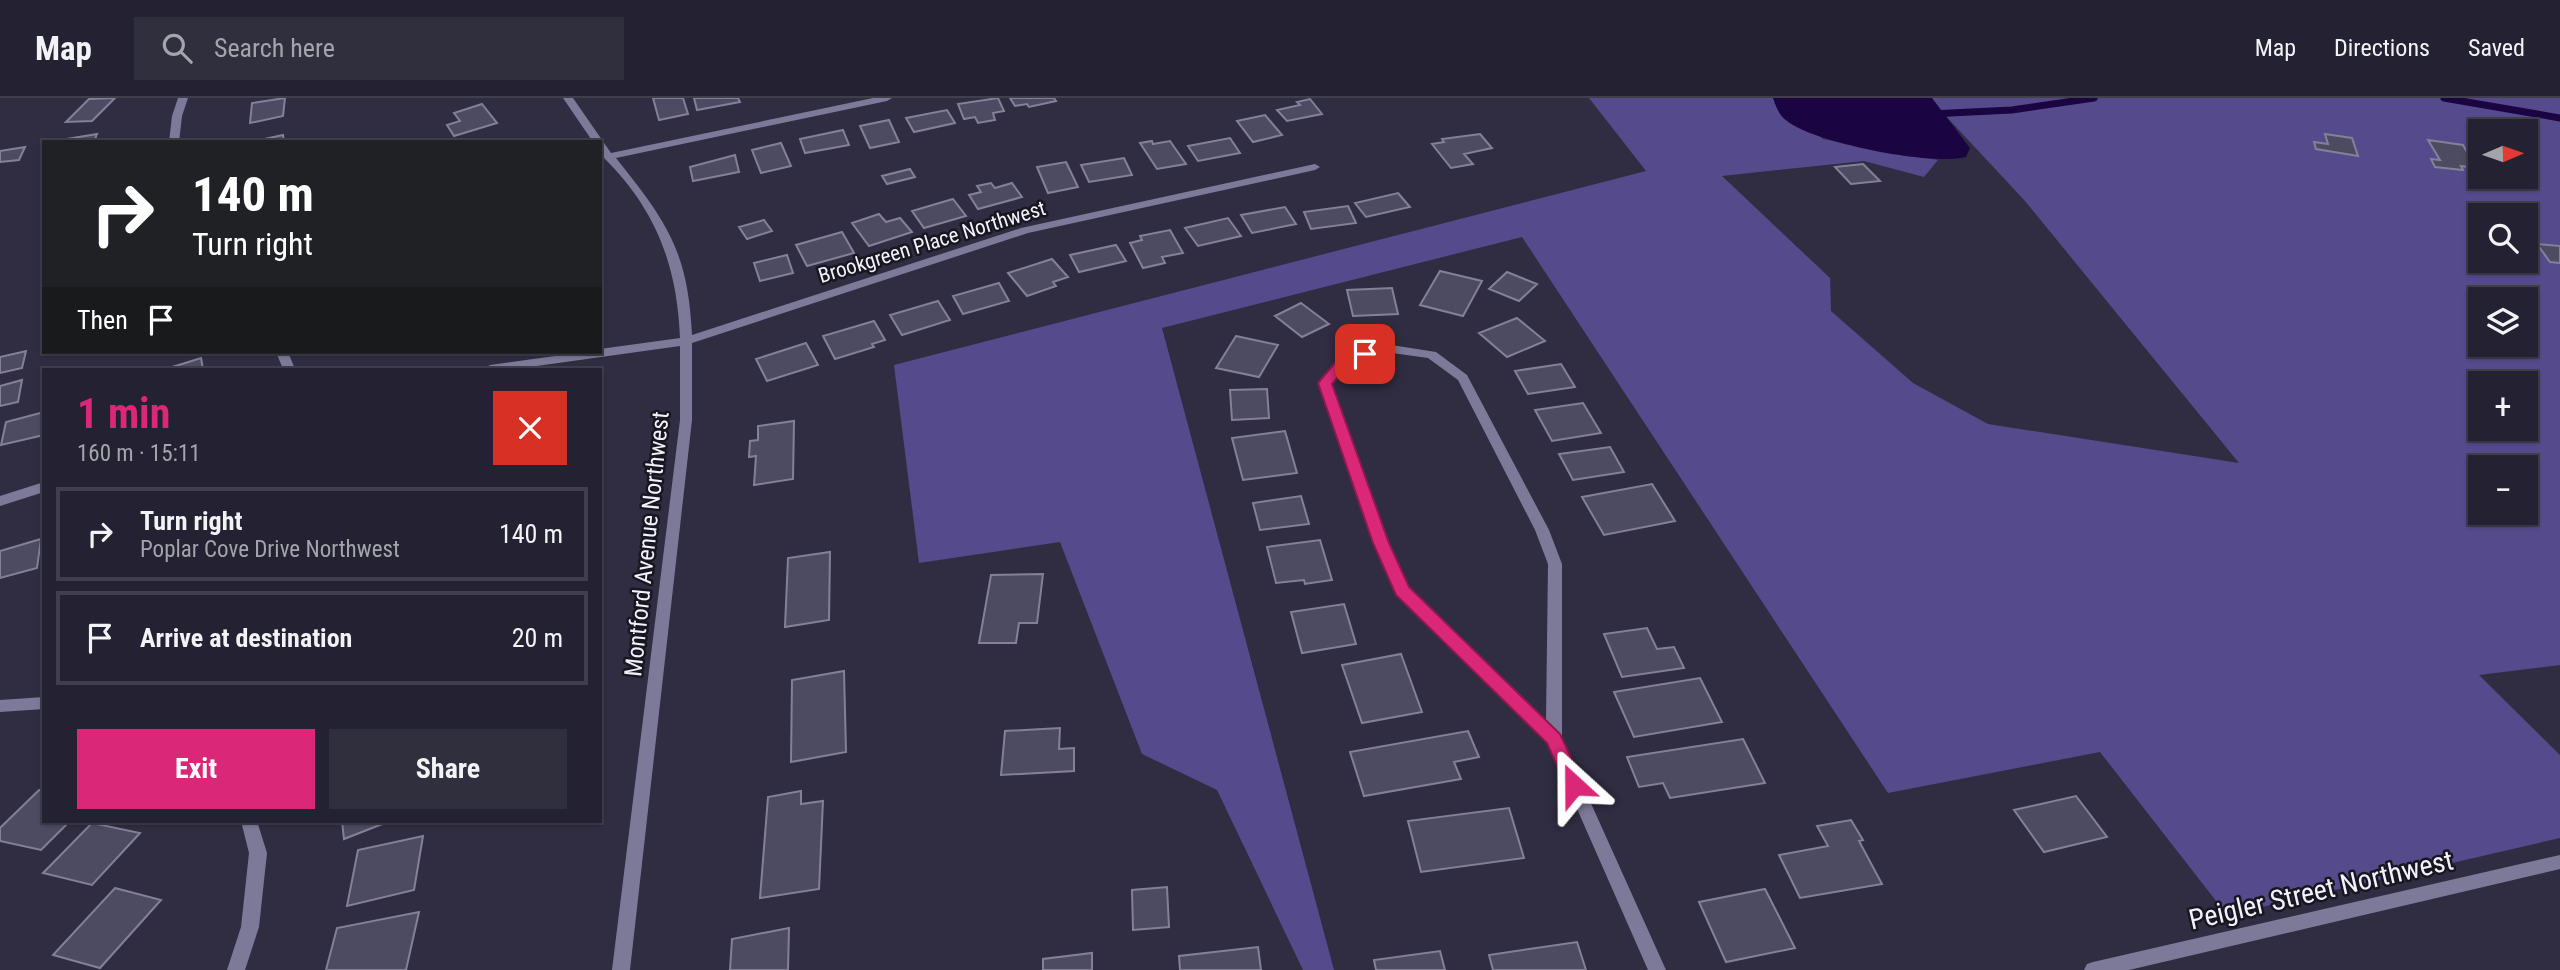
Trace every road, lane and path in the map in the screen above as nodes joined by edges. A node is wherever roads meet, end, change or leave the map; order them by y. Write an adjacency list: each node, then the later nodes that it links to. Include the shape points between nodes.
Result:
1 (183, 98): 4 (street)
2 (568, 98): 5 (street, Montford Avenue Northwest)
3 (887, 98): 6 (street)
4 (174, 140)
5 (597, 140)
6 (602, 148): 8 (street, Montford Avenue Northwest, via 663,229 681,285)
7 (1315, 167): 8 (street, Brookgreen Place Northwest, via 1025,230)
8 (686, 341): 9 (street, Brookgreen Place Northwest); 20 (street, Montford Avenue Northwest, via 686,419)
9 (602, 353)
10 (595, 354): 11 (street, Brookgreen Place Northwest)
11 (497, 368)
12 (42, 488): 13 (street)
13 (0, 501)
14 (42, 703): 15 (street)
15 (0, 706)
16 (1554, 739): 16 (street, via 1555,564 1464,378 1432,355 1385,348 1345,360 1325,383 1402,590); 21 (street)
17 (250, 823): 19 (street, via 258,852 250,927)
18 (2560, 862): 22 (street, Peigler Street Northwest)
19 (236, 970)
20 (621, 970)
21 (1657, 970)
22 (2093, 970)

